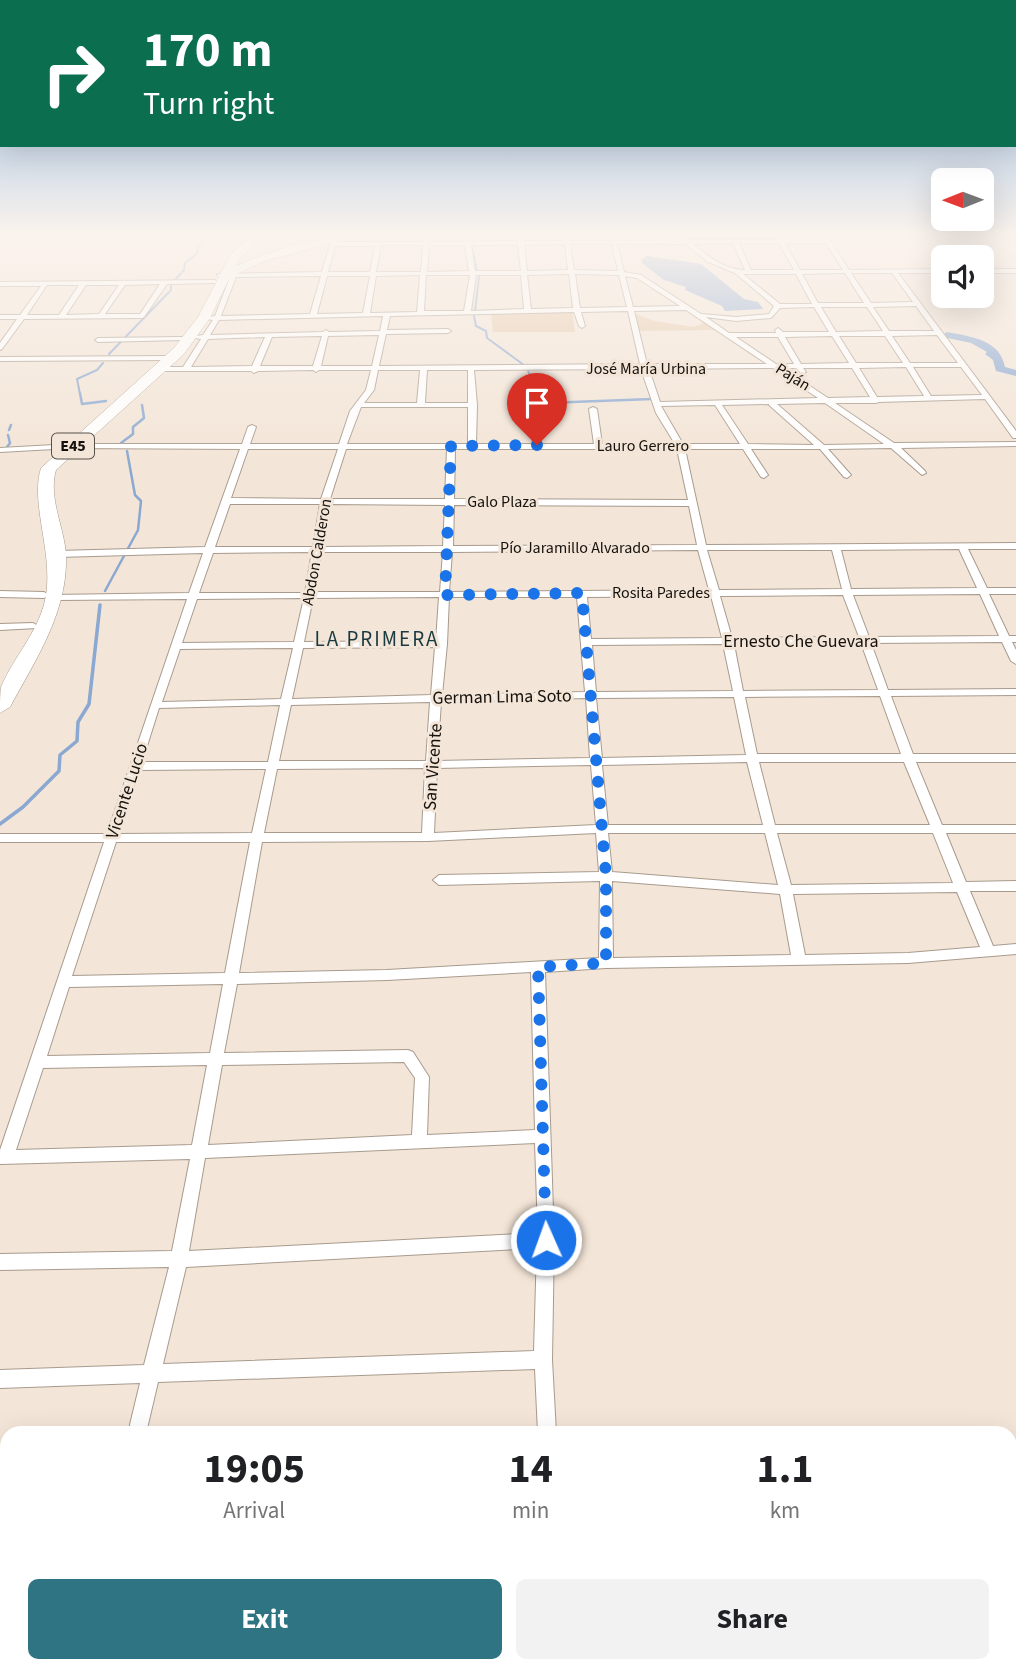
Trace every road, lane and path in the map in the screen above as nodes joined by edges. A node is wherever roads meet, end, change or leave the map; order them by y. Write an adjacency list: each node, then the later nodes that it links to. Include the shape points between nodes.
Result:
1 (24, 312): 23 (street)
2 (64, 312): 24 (street)
3 (105, 312): 25 (street)
4 (145, 312): 25 (street, via 142,316)
5 (202, 312): 37 (highway, E45)
6 (212, 312): 26 (highway, E45)
7 (367, 312): 19 (street)
8 (526, 312): 15 (street)
9 (577, 312): 27 (street)
10 (630, 312): 47 (street)
11 (774, 312): 21 (street)
12 (822, 312): 34 (street)
13 (873, 312): 35 (street)
14 (925, 312): 31 (street)
15 (467, 313): 18 (street)
16 (697, 313): 21 (street, via 736,319); 36 (street, Paján)
17 (313, 314): 19 (street); 26 (street)
18 (420, 314): 20 (street)
19 (366, 315): 20 (street)
20 (387, 315): 28 (street, Abdon Calderon)
21 (771, 316): 33 (street)
22 (0, 317): 23 (street)
23 (20, 317): 24 (street); 39 (street)
24 (61, 317): 25 (street)
25 (102, 317)
26 (210, 318): 37 (highway, E45)
27 (582, 326)
28 (384, 331): 29 (street); 30 (street); 50 (street, Abdon Calderon)
29 (448, 331)
30 (326, 332): 32 (street); 49 (street)
31 (940, 333): 35 (street); 42 (street)
32 (270, 334): 37 (street); 53 (street)
33 (780, 334): 34 (street); 36 (street); 46 (street)
34 (836, 334): 35 (street); 44 (street)
35 (887, 334): 43 (street)
36 (728, 335): 45 (street, Paján)
37 (194, 337): 38 (street); 41 (highway, E45); 48 (street)
38 (97, 340)
39 (0, 348)
40 (0, 359): 41 (street, José María Urbina)
41 (162, 364): 48 (street, José María Urbina); 79 (highway, E45)
42 (964, 365): 43 (street, José María Urbina); 55 (street)
43 (908, 366): 44 (street, José María Urbina); 56 (street)
44 (854, 367): 46 (street, José María Urbina); 57 (street)
45 (778, 368): 46 (street, José María Urbina); 47 (street, José María Urbina); 54 (street, Paján)
46 (800, 368): 54 (street)
47 (645, 369): 52 (street, José María Urbina); 62 (street)
48 (185, 370): 53 (street, José María Urbina)
49 (316, 370): 50 (street, José María Urbina); 53 (street, José María Urbina)
50 (377, 370): 51 (street, José María Urbina); 63 (street, Abdon Calderon)
51 (424, 370): 52 (street, José María Urbina); 61 (street)
52 (471, 370): 64 (street)
53 (254, 371)
54 (810, 388): 58 (street, Paján)
55 (987, 397): 56 (street); 68 (street)
56 (929, 398): 57 (street)
57 (876, 401): 58 (street)
58 (829, 402): 60 (street); 78 (street, Paján)
59 (717, 403): 60 (street); 62 (street); 77 (street)
60 (772, 403): 80 (street)
61 (421, 404): 63 (street); 64 (street)
62 (659, 404): 76 (street)
63 (358, 405): 73 (street, Abdon Calderon)
64 (472, 405): 70 (street)
65 (532, 407): 71 (street)
66 (593, 409): 75 (street)
67 (252, 427): 72 (street, Vicente Lucio)
68 (1016, 436)
69 (1016, 444): 78 (street, Lauro Gerrero)
70 (472, 445): 71 (street, Lauro Gerrero); 74 (street, Lauro Gerrero)
71 (537, 445): 75 (street, Lauro Gerrero)
72 (247, 446): 73 (street, Lauro Gerrero); 79 (street, Lauro Gerrero); 85 (street, Vicente Lucio)
73 (341, 446): 74 (street, Lauro Gerrero); 86 (street, Abdon Calderon)
74 (451, 446): 87 (street, San Vicente)
75 (598, 446): 76 (street, Lauro Gerrero)
76 (680, 446): 77 (street, Lauro Gerrero); 88 (street)
77 (743, 446): 80 (street, Lauro Gerrero); 83 (street)
78 (893, 446): 80 (street, Lauro Gerrero); 82 (street, Paján)
79 (67, 447): 81 (street, Lauro Gerrero); 97 (highway, E45, via 49,468 44,484); 105 (highway, E45, via 41,469 35,485)
80 (822, 447): 84 (street)
81 (0, 450)
82 (922, 473)
83 (764, 475)
84 (847, 475)
85 (227, 501): 86 (street, Galo Plaza); 94 (street, Vicente Lucio)
86 (326, 501): 87 (street, Galo Plaza); 95 (street, Abdon Calderon)
87 (448, 501): 88 (street, Galo Plaza); 92 (street, San Vicente)
88 (693, 503): 93 (street)
89 (962, 546): 90 (street, Pío Jaramillo Alvarado); 91 (street, Pío Jaramillo Alvarado); 98 (street)
90 (1016, 546)
91 (836, 547): 93 (street, Pío Jaramillo Alvarado); 101 (street)
92 (448, 548): 93 (street, Pío Jaramillo Alvarado); 95 (street, Pío Jaramillo Alvarado); 104 (street, San Vicente)
93 (702, 548): 100 (street)
94 (209, 550): 95 (street, Pío Jaramillo Alvarado); 96 (street, Pío Jaramillo Alvarado); 106 (street, Vicente Lucio)
95 (317, 550): 107 (street, Abdon Calderon)
96 (119, 551): 97 (street)
97 (57, 554): 105 (highway, E45)
98 (981, 590): 99 (street, Rosita Paredes); 101 (street, Rosita Paredes); 110 (street)
99 (1016, 591)
100 (716, 592): 101 (street, Rosita Paredes); 102 (street, Rosita Paredes); 113 (street)
101 (847, 592): 114 (street)
102 (582, 593): 104 (street, Rosita Paredes); 112 (street)
103 (0, 594): 105 (street, Rosita Paredes)
104 (445, 595): 107 (street, Rosita Paredes); 115 (street, San Vicente)
105 (49, 596): 106 (street, Rosita Paredes); 108 (highway, E45); 127 (highway, E45, via 39,636)
106 (192, 596): 107 (street, Rosita Paredes); 116 (street, Vicente Lucio)
107 (309, 596): 117 (street, Abdon Calderon)
108 (33, 626): 109 (street); 119 (highway, E45)
109 (0, 627)
110 (1004, 638): 111 (street, Ernesto Che Guevara); 114 (street, Ernesto Che Guevara); 118 (street)
111 (1016, 639)
112 (585, 642): 113 (street, Ernesto Che Guevara); 122 (street)
113 (728, 642): 114 (street, Ernesto Che Guevara); 123 (street)
114 (865, 642): 121 (street)
115 (442, 644): 117 (street); 124 (street, San Vicente)
116 (176, 646): 117 (street); 126 (street, Vicente Lucio)
117 (299, 647): 125 (street, Abdon Calderon)
118 (1016, 661)
119 (0, 684)
120 (1016, 692): 121 (street, German Lima Soto)
121 (886, 694): 123 (street, German Lima Soto); 128 (street)
122 (591, 695): 123 (street, German Lima Soto); 124 (street, German Lima Soto); 131 (street)
123 (738, 695): 129 (street)
124 (439, 698): 125 (street, German Lima Soto); 133 (street, San Vicente)
125 (287, 703): 126 (street, German Lima Soto); 132 (street, Abdon Calderon)
126 (155, 705): 134 (street, Vicente Lucio)
127 (0, 707)
128 (908, 757): 129 (street); 130 (street); 135 (street)
129 (752, 758): 131 (street); 138 (street)
130 (1016, 758)
131 (597, 759): 133 (street); 136 (street)
132 (273, 764): 133 (street); 134 (street); 140 (street, Abdon Calderon)
133 (431, 764): 141 (street, San Vicente)
134 (135, 766): 139 (street, Vicente Lucio)
135 (935, 828): 137 (street); 138 (street); 146 (street)
136 (602, 829): 138 (street); 141 (street); 143 (street)
137 (1016, 829)
138 (771, 831): 147 (street)
139 (112, 836): 140 (street); 142 (street); 154 (street, Vicente Lucio)
140 (257, 837): 141 (street); 153 (street, Abdon Calderon)
141 (428, 837)
142 (0, 838)
143 (606, 876): 144 (street); 147 (street); 151 (street)
144 (439, 880)
145 (1016, 886): 146 (street)
146 (959, 887): 147 (street); 149 (street)
147 (786, 890): 150 (street)
148 (1016, 949): 149 (street)
149 (988, 951): 150 (street, via 908,958)
150 (799, 959): 151 (street)
151 (606, 963): 152 (street)
152 (538, 967): 153 (street); 157 (street)
153 (231, 977): 154 (street); 155 (street, Abdon Calderon)
154 (63, 982): 156 (street, Vicente Lucio)
155 (214, 1057): 156 (street); 158 (street, via 408,1056 422,1077); 159 (street, Abdon Calderon)
156 (38, 1062): 160 (street, Vicente Lucio)
157 (542, 1136): 158 (street); 161 (street)
158 (419, 1141): 159 (street)
159 (198, 1152): 160 (street); 162 (street, Abdon Calderon)
160 (3, 1157)
161 (546, 1240): 162 (street); 164 (street)
162 (179, 1259): 163 (street); 165 (street, Abdon Calderon)
163 (0, 1262)
164 (543, 1360): 165 (street); 168 (street)
165 (153, 1375): 166 (street); 167 (street, Abdon Calderon)
166 (0, 1379)
167 (139, 1426)
168 (547, 1426)

